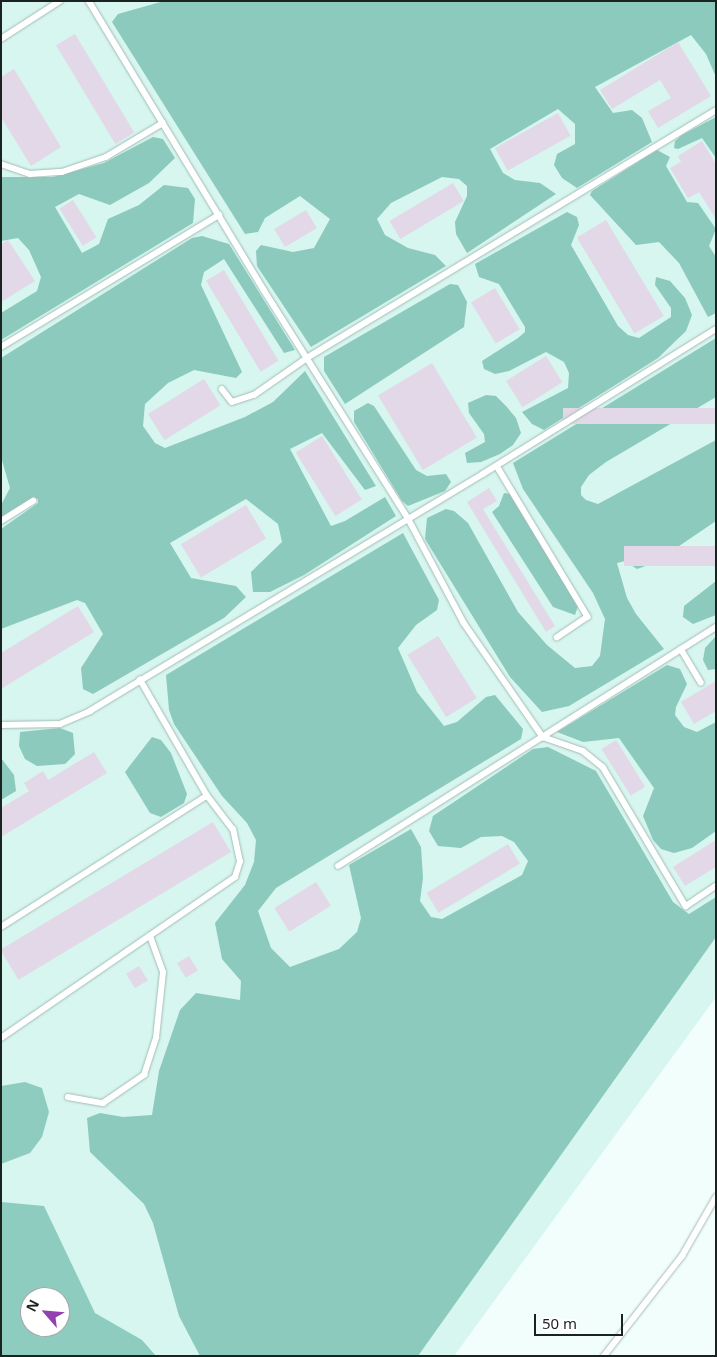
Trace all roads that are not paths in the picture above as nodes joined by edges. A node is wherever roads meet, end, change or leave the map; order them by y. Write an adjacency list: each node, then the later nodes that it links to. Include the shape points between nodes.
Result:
1 (60, 1): 3 (lane)
2 (89, 1): 5 (lane)
3 (1, 39)
4 (716, 110): 10 (lane)
5 (163, 123): 6 (lane, via 106,157 62,172 30,174); 7 (lane)
6 (1, 164)
7 (218, 215): 9 (lane); 10 (lane)
8 (716, 329): 12 (lane)
9 (1, 347)
10 (307, 358): 11 (lane, via 254,395 232,402); 14 (lane)
11 (222, 389)
12 (497, 466): 14 (lane); 17 (lane, via 588,616)
13 (33, 501): 15 (lane)
14 (408, 518): 19 (lane); 22 (lane, via 464,623)
15 (1, 521)
16 (716, 627): 18 (lane)
17 (557, 638)
18 (681, 649): 20 (lane); 22 (lane)
19 (140, 680): 21 (lane, via 90,711 60,724); 23 (lane)
20 (701, 682)
21 (1, 725)
22 (543, 737): 24 (lane); 25 (lane, via 583,751 603,767 686,906)
23 (206, 796): 26 (lane); 27 (lane, via 233,830 240,862 235,877)
24 (338, 866)
25 (716, 886)
26 (1, 927)
27 (150, 936): 28 (lane); 29 (lane, via 163,972 156,1038 144,1075 103,1103)
28 (1, 1038)
29 (68, 1097)
30 (716, 1197): 31 (lane, via 682,1256)
31 (604, 1356)

